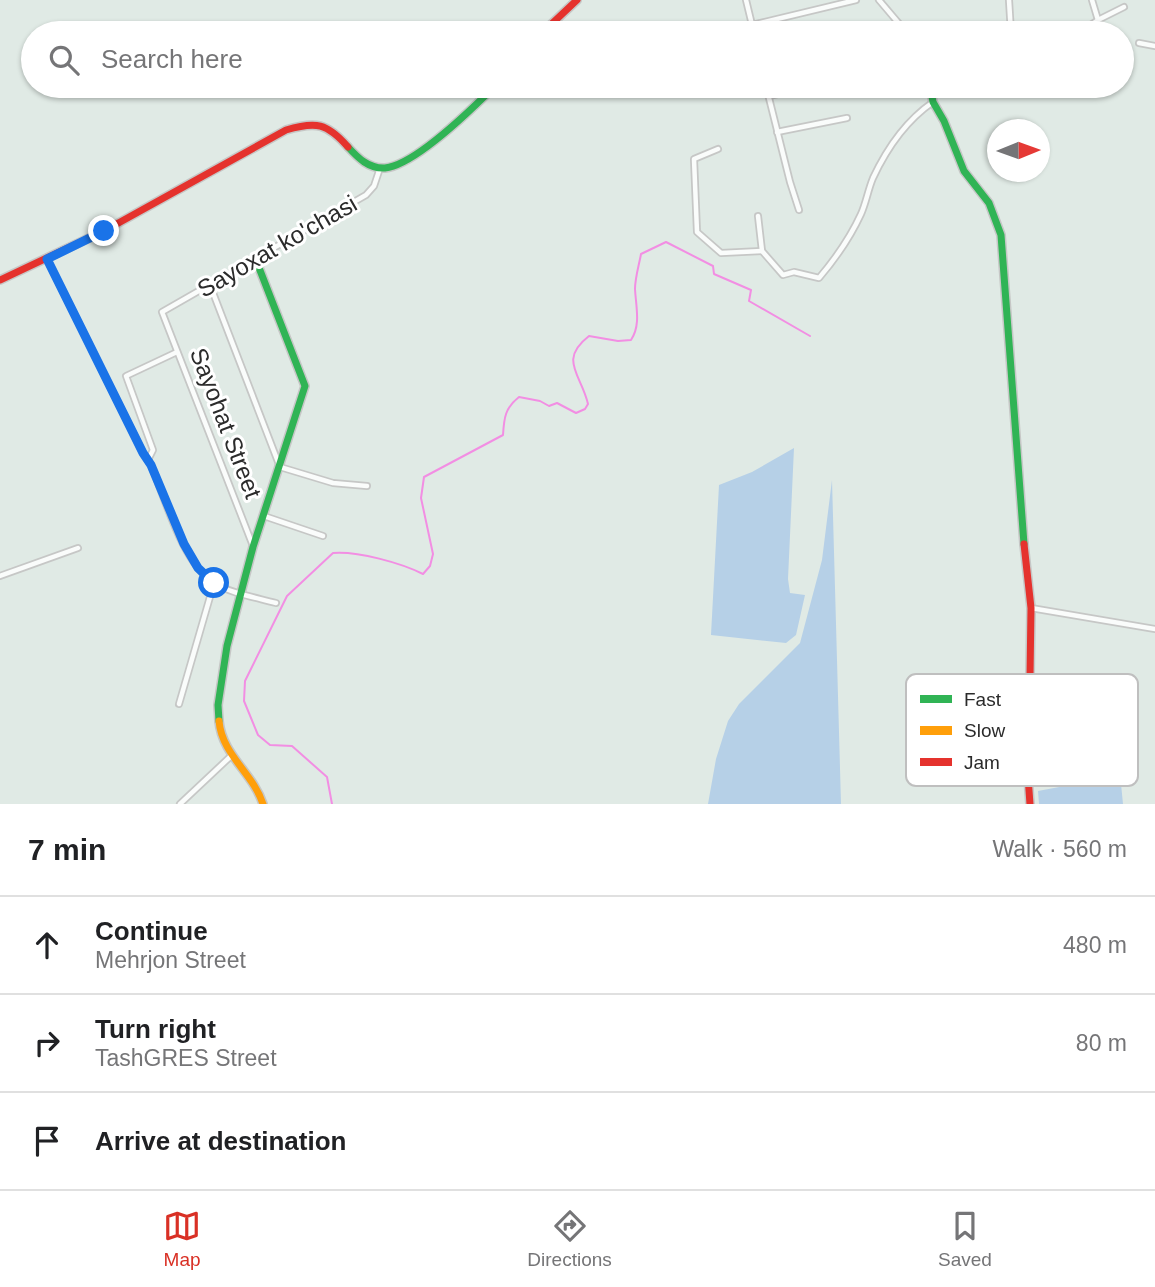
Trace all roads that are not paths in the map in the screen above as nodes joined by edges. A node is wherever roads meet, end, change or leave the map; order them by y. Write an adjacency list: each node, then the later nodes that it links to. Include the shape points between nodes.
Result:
1 (577, 0): 9 (street)
2 (746, 0): 10 (street)
3 (856, 0): 11 (street)
4 (879, 0): 12 (street)
5 (1009, 0): 13 (street)
6 (1092, 0): 8 (street)
7 (1124, 7): 8 (street)
8 (1098, 20)
9 (555, 21)
10 (751, 21)
11 (769, 21)
12 (897, 21)
13 (1010, 21)
14 (1139, 43): 15 (street)
15 (1155, 46)
16 (483, 98): 23 (street, via 405,161)
17 (769, 98): 21 (street)
18 (932, 98): 19 (street)
19 (933, 102): 26 (street, via 917,113 893,142 842,250 819,278 794,272 783,275); 43 (street, via 964,171 989,203 1001,235)
20 (847, 118): 21 (street)
21 (777, 132): 24 (street)
22 (718, 149): 26 (street, via 694,159 697,232 721,253)
23 (380, 168): 27 (street, via 364,162 326,127 300,125); 28 (street, Sayoxat ko'chasi, via 366,195)
24 (799, 209)
25 (758, 216): 26 (street)
26 (762, 251)
27 (47, 259): 29 (street); 32 (street)
28 (256, 260): 30 (street, Sayoxat ko'chasi); 33 (street, Sayohat Street, via 305,386)
29 (0, 280)
30 (210, 285): 31 (street, Sayoxat ko'chasi, via 162,312); 33 (street, Sayohat Street)
31 (177, 352): 32 (street, via 126,376 153,450); 37 (street, Sayohat Street)
32 (148, 460): 40 (street, via 184,544 198,568)
33 (280, 467): 34 (street, Sayohat Street, via 333,483); 35 (street, Sayohat Street)
34 (367, 486)
35 (264, 516): 36 (street); 37 (street, Sayohat Street)
36 (323, 536)
37 (253, 547): 41 (street, Sayohat Street)
38 (78, 548): 39 (street)
39 (0, 576)
40 (214, 583): 41 (street); 46 (street)
41 (242, 593): 42 (street); 47 (street, Sayohat Street, via 226,646 218,705 220,731)
42 (276, 603)
43 (1031, 608): 44 (street); 45 (street)
44 (1155, 629)
45 (1030, 674)
46 (179, 704)
47 (231, 756): 49 (street); 50 (street, via 254,783)
48 (1029, 786): 51 (street)
49 (180, 804)
50 (263, 804)
51 (1030, 804)

